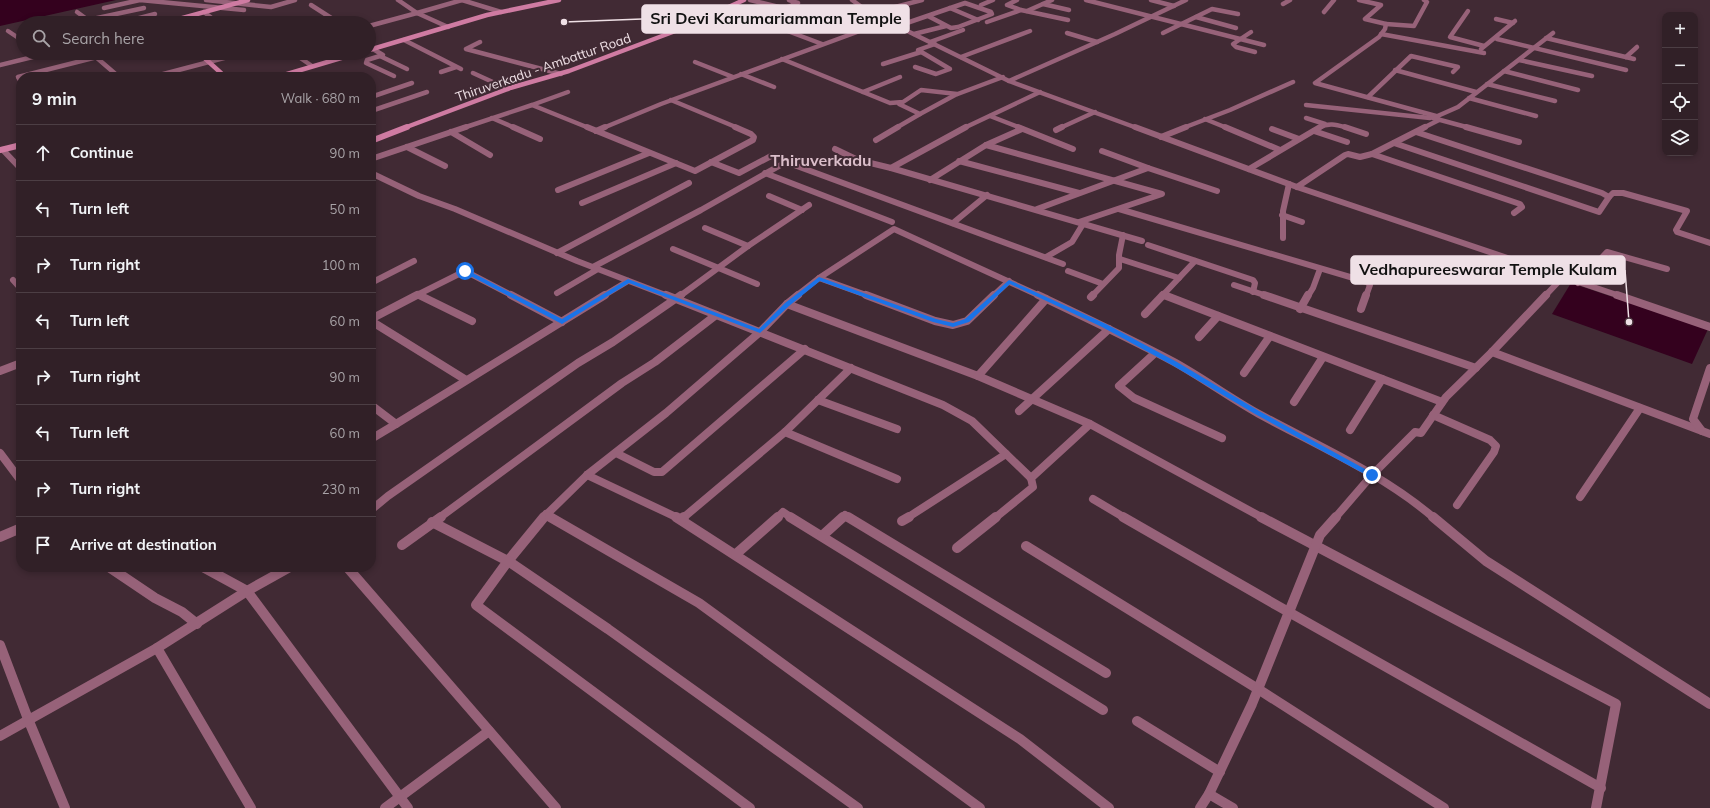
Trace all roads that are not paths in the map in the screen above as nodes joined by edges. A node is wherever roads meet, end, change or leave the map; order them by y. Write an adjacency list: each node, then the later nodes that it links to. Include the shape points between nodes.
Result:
1 (206, 0): 26 (street)
2 (248, 0): 26 (street)
3 (295, 0): 26 (street, via 271,7)
4 (398, 0): 47 (street)
5 (462, 0): 44 (street); 47 (street)
6 (559, 0): 44 (street)
7 (744, 0): 141 (street, Thiruverkadu - Ambattur Road, via 678,30)
8 (750, 0): 35 (street)
9 (789, 0): 25 (street)
10 (805, 0): 25 (street)
11 (852, 0): 48 (street)
12 (922, 0): 48 (street)
13 (958, 0): 69 (street)
14 (993, 0): 30 (street)
15 (1017, 0): 38 (street, via 1007,5)
16 (1052, 0): 27 (street)
17 (1086, 0): 58 (street)
18 (1151, 0): 31 (street)
19 (1186, 0): 31 (street)
20 (1290, 0): 28 (street)
21 (1334, 0): 46 (street)
22 (1359, 0): 24 (street)
23 (1424, 0): 68 (street, via 1427,2 1414,26)
24 (1374, 1): 68 (street, via 1381,5 1365,19)
25 (798, 2): 35 (street)
26 (235, 4): 34 (street)
27 (1043, 4): 39 (street); 40 (street)
28 (1283, 4)
29 (311, 5): 56 (street)
30 (981, 5)
31 (1174, 6): 58 (street)
32 (104, 8): 34 (street, via 140,0)
33 (144, 8): 52 (street)
34 (221, 8): 37 (street); 43 (street)
35 (783, 8): 64 (street)
36 (950, 8): 57 (street); 61 (street); 61 (street, via 968,3 992,13)
37 (244, 10)
38 (1021, 10): 40 (street); 93 (street)
39 (1069, 10)
40 (1027, 11): 62 (street)
41 (1468, 11): 96 (street, via 1450,37)
42 (76, 12): 51 (street)
43 (204, 12): 54 (street); 55 (street)
44 (501, 12): 72 (street)
45 (803, 12): 78 (street)
46 (1324, 12)
47 (417, 13): 66 (street); 72 (street)
48 (872, 13): 63 (street)
49 (155, 14): 53 (street)
50 (1238, 14): 59 (street, via 1213,8)
51 (82, 16)
52 (113, 16)
53 (147, 16)
54 (191, 16)
55 (209, 16)
56 (328, 16)
57 (928, 16): 65 (street); 71 (street)
58 (1151, 17): 67 (street); 92 (street)
59 (1196, 17): 67 (street); 75 (street)
60 (1496, 19): 96 (street, via 1514,22)
61 (978, 20): 71 (street, via 955,28)
62 (1068, 20)
63 (887, 21): 69 (street); 78 (street)
64 (748, 22)
65 (908, 23): 69 (street); 70 (street)
66 (376, 24)
67 (1182, 24): 82 (street); 88 (street)
68 (1386, 24): 85 (street)
69 (895, 25): 84 (street)
70 (914, 26)
71 (946, 26): 79 (street)
72 (448, 27): 89 (street)
73 (777, 27): 94 (street)
74 (919, 28): 79 (street)
75 (1236, 28)
76 (1030, 30): 106 (street)
77 (8, 31): 86 (street)
78 (857, 31): 94 (street)
79 (925, 31): 84 (street)
80 (1251, 32): 88 (street)
81 (1067, 33): 92 (street)
82 (1163, 33)
83 (1554, 33): 87 (street)
84 (914, 34): 93 (street)
85 (1381, 34): 103 (street); 162 (street, via 1315,82)
86 (16, 37)
87 (1546, 38): 99 (street); 107 (street)
88 (1241, 39): 95 (street); 102 (street, via 1232,44)
89 (404, 40): 97 (street); 125 (street)
90 (1498, 40): 99 (street)
91 (480, 42): 129 (street, via 466,49)
92 (1097, 42): 148 (street)
93 (932, 43): 101 (street, via 918,49); 106 (street)
94 (822, 44): 109 (street)
95 (1264, 45)
96 (1484, 46): 103 (street)
97 (376, 47)
98 (1637, 47): 107 (street)
99 (1534, 48): 118 (street); 131 (street)
100 (376, 50): 105 (street, via 384,54)
101 (921, 52): 122 (street); 126 (street, via 950,69 936,74)
102 (1255, 52)
103 (1477, 52): 104 (street)
104 (1484, 53)
105 (380, 56): 108 (street); 127 (street)
106 (961, 57): 147 (street)
107 (1626, 57): 110 (street)
108 (376, 58)
109 (782, 59): 142 (street); 157 (street)
110 (1634, 59)
111 (18, 60): 123 (street)
112 (89, 60): 133 (street)
113 (99, 60): 134 (street)
114 (216, 60): 119 (street)
115 (303, 60): 124 (street)
116 (333, 60): 124 (street)
117 (371, 60): 143 (street, via 366,62)
118 (1519, 60): 132 (street); 144 (street)
119 (208, 62): 135 (street); 136 (street)
120 (563, 62): 129 (street)
121 (695, 62): 145 (street)
122 (883, 64)
123 (0, 65)
124 (312, 66): 137 (street)
125 (456, 67): 128 (street); 138 (street)
126 (915, 67)
127 (406, 69)
128 (461, 69)
129 (545, 70): 141 (street)
130 (1395, 70): 139 (street, via 1413,54 1458,67); 159 (street); 162 (street)
131 (1626, 70)
132 (1504, 71): 151 (street); 154 (street)
133 (39, 72)
134 (112, 72)
135 (171, 72)
136 (220, 72)
137 (293, 72)
138 (441, 72)
139 (1454, 72)
140 (472, 73): 153 (street)
141 (561, 74): 153 (street, Thiruverkadu - Ambattur Road)
142 (742, 74): 145 (street); 152 (street)
143 (394, 76)
144 (1592, 76)
145 (733, 77): 164 (street)
146 (900, 77): 157 (street)
147 (1003, 77): 148 (street); 160 (street)
148 (1009, 81): 158 (street)
149 (1293, 82): 177 (street)
150 (412, 83): 161 (street)
151 (1487, 84): 159 (street); 165 (street)
152 (774, 87)
153 (508, 89): 188 (street, Thiruverkadu - Ambattur Road)
154 (1578, 90)
155 (427, 92): 169 (street)
156 (568, 92): 167 (street)
157 (863, 92): 166 (street, via 886,102)
158 (1040, 92): 170 (street); 172 (street)
159 (1476, 92): 163 (street)
160 (957, 94): 166 (street, via 920,90); 171 (street)
161 (376, 95)
162 (1368, 97): 176 (street)
163 (1469, 98): 173 (street); 176 (street)
164 (671, 100): 182 (street); 209 (street, via 754,137 753,140)
165 (1555, 101)
166 (899, 104): 171 (street)
167 (532, 105): 174 (street); 182 (street)
168 (1306, 105): 176 (street)
169 (376, 109)
170 (1095, 112): 181 (street); 187 (street)
171 (920, 114): 191 (street)
172 (990, 116): 179 (street); 213 (street)
173 (1536, 116)
174 (492, 118): 184 (street); 189 (street)
175 (1306, 118): 178 (street)
176 (1436, 118): 185 (street); 193 (street)
177 (1205, 119): 187 (street); 201 (street)
178 (1325, 124): 183 (street); 186 (street, via 1335,124)
179 (1022, 129): 195 (street); 199 (street)
180 (1272, 129): 190 (street)
181 (1056, 130)
182 (596, 131): 203 (street)
183 (1314, 131): 190 (street); 192 (street)
184 (451, 132): 197 (street); 205 (street)
185 (1416, 132): 194 (street); 228 (street)
186 (1366, 134)
187 (1161, 137): 215 (street)
188 (376, 139)
189 (540, 139)
190 (1299, 139): 201 (street)
191 (876, 140)
192 (1348, 142)
193 (1519, 142)
194 (1394, 143): 204 (street); 228 (street, via 1599,212)
195 (986, 145): 208 (street); 219 (street)
196 (16, 146): 200 (street)
197 (407, 147): 206 (street); 212 (street)
198 (835, 149): 213 (street, via 858,160)
199 (1073, 149)
200 (2, 150): 211 (street)
201 (1280, 150): 215 (street)
202 (1102, 151): 214 (street)
203 (650, 153): 210 (street); 223 (street)
204 (1372, 154): 222 (street, via 1360,157 1348,154); 234 (street, via 1520,204 1522,207)
205 (490, 155)
206 (376, 156)
207 (771, 156): 209 (street, via 739,173)
208 (958, 161): 218 (street); 225 (street)
209 (711, 162): 210 (street, via 695,171)
210 (676, 163): 229 (street)
211 (16, 164)
212 (445, 166)
213 (890, 168): 218 (street)
214 (1148, 168): 219 (street); 224 (street)
215 (1249, 169): 221 (street)
216 (765, 173): 236 (street); 238 (street, via 788,162); 254 (street)
217 (376, 175): 248 (street)
218 (930, 180): 226 (street)
219 (1116, 180): 225 (street); 232 (street, via 1162,194)
220 (689, 183): 248 (street)
221 (1289, 184): 222 (street); 235 (street, via 1284,195)
222 (1297, 187): 261 (street)
223 (558, 190)
224 (1217, 191)
225 (1079, 193): 231 (street)
226 (987, 195): 231 (street); 238 (street)
227 (769, 196): 233 (street)
228 (1609, 197): 244 (street, via 1613,193 1623,193 1687,211 1677,232)
229 (582, 203)
230 (809, 205): 233 (street)
231 (1038, 209): 239 (street)
232 (1120, 209): 239 (street); 256 (street)
233 (802, 210): 246 (street)
234 (1514, 213)
235 (1282, 215): 237 (street); 242 (street)
236 (892, 222)
237 (1302, 222)
238 (952, 223): 249 (street)
239 (1081, 223): 241 (street); 249 (street, via 1072,242)
240 (705, 228): 246 (street)
241 (1124, 235): 243 (street); 250 (street)
242 (1283, 238)
243 (1142, 240)
244 (1710, 243)
245 (1148, 245): 252 (street)
246 (748, 246): 255 (street)
247 (673, 250): 255 (street)
248 (557, 253): 254 (street)
249 (1046, 257): 253 (street)
250 (1120, 259): 260 (street); 269 (street, via 1118,268)
251 (414, 261): 263 (street)
252 (1195, 261): 260 (street); 271 (street, via 1253,280)
253 (1063, 264)
254 (596, 268): 264 (street); 272 (street)
255 (719, 268): 268 (street); 277 (street)
256 (1320, 269): 279 (street, via 1313,288); 280 (street, via 1370,284)
257 (1667, 269): 267 (street, via 1607,252)
258 (1068, 271): 269 (street)
259 (819, 278): 265 (street, via 935,321 953,325 967,321); 265 (street, via 894,229); 278 (street)
260 (1179, 278): 274 (street)
261 (1562, 278): 267 (street); 294 (street)
262 (13, 280): 266 (street)
263 (376, 280)
264 (628, 281): 277 (street); 286 (street)
265 (1009, 281): 276 (street)
266 (16, 283)
267 (1578, 283): 288 (street)
268 (757, 284)
269 (1103, 284): 275 (street)
270 (1234, 285): 271 (street)
271 (1253, 292): 279 (street)
272 (557, 293)
273 (418, 295): 284 (street); 285 (street); 286 (street, via 465,271)
274 (1163, 295): 281 (street); 283 (street)
275 (1091, 297)
276 (1046, 299): 289 (street); 303 (street)
277 (675, 300): 282 (street); 334 (street, via 572,367)
278 (787, 304): 290 (street); 303 (street)
279 (1300, 309): 299 (street)
280 (1360, 309)
281 (1145, 314)
282 (716, 315): 290 (street); 338 (street, via 655,362 622,383)
283 (1218, 316): 291 (street); 292 (street)
284 (376, 317)
285 (472, 321)
286 (562, 322): 305 (street)
287 (376, 323): 305 (street)
288 (1710, 327)
289 (1109, 328): 295 (street); 306 (street)
290 (760, 332): 293 (street); 323 (street)
291 (1270, 336): 296 (street); 302 (street)
292 (1199, 337)
293 (805, 350): 298 (street); 323 (street, via 662,472 654,472)
294 (1492, 352): 299 (street); 310 (street)
295 (1156, 353): 322 (street, via 1119,386 1134,398); 328 (street, via 1257,413)
296 (1323, 357): 304 (street); 308 (street)
297 (16, 365): 301 (street)
298 (851, 368): 307 (street); 325 (street, via 943,405 972,421)
299 (1476, 368): 309 (street)
300 (1710, 368): 318 (street, via 1693,419)
301 (0, 371)
302 (1244, 372)
303 (978, 376): 306 (street)
304 (1382, 379): 309 (street); 317 (street)
305 (466, 380): 314 (street)
306 (1032, 398): 312 (street); 315 (street)
307 (818, 400): 316 (street); 319 (street)
308 (1294, 402)
309 (1442, 402): 313 (street)
310 (1640, 408): 318 (street); 331 (street)
311 (376, 409): 314 (street)
312 (1019, 411)
313 (1433, 415): 328 (street, via 1421,433 1415,432); 333 (street, via 1490,440 1496,446)
314 (396, 424): 321 (street)
315 (1090, 424): 329 (street); 344 (street)
316 (897, 429)
317 (1350, 430)
318 (1702, 431): 320 (street)
319 (785, 432): 330 (street); 336 (street)
320 (1710, 434)
321 (376, 436)
322 (1222, 438)
323 (616, 452): 327 (street)
324 (0, 453): 326 (street)
325 (1006, 454): 329 (street); 337 (street)
326 (16, 474)
327 (587, 475): 335 (street); 336 (street)
328 (1372, 475): 344 (street, via 1320,535); 359 (street, via 1412,499 1486,561)
329 (1031, 478): 345 (street, via 1033,486)
330 (897, 479)
331 (1580, 496)
332 (1093, 499): 353 (street)
333 (1457, 505)
334 (376, 506)
335 (546, 514): 347 (street); 376 (street, via 699,603)
336 (681, 519): 346 (street)
337 (902, 521)
338 (432, 522): 342 (street); 347 (street)
339 (16, 530): 341 (street)
340 (822, 536): 346 (street, via 783,512); 357 (street, via 845,515); 360 (street)
341 (0, 537)
342 (402, 545)
343 (1026, 546): 358 (street)
344 (1316, 546): 353 (street); 366 (street, via 1616,704)
345 (957, 548)
346 (736, 554): 377 (street, via 1020,739)
347 (508, 561): 374 (street, via 476,605); 375 (street, via 608,629)
348 (116, 572): 354 (street)
349 (212, 572): 352 (street)
350 (281, 572): 352 (street)
351 (351, 572): 363 (street)
352 (247, 591): 354 (street); 368 (street)
353 (1290, 613): 358 (street); 366 (street)
354 (197, 624): 356 (street)
355 (0, 645): 361 (street)
356 (157, 648): 361 (street); 370 (street)
357 (1106, 673)
358 (1258, 690): 365 (street); 380 (street)
359 (1710, 704)
360 (1103, 710)
361 (28, 719): 364 (street); 369 (street)
362 (1137, 721): 365 (street)
363 (489, 731): 368 (street); 373 (street)
364 (0, 736)
365 (1220, 772): 367 (street)
366 (1601, 788): 381 (street)
367 (1209, 794): 378 (street); 379 (street)
368 (400, 797): 371 (street); 372 (street)
369 (65, 808)
370 (251, 808)
371 (385, 808)
372 (408, 808)
373 (556, 808)
374 (750, 808)
375 (858, 808)
376 (980, 808)
377 (1109, 808)
378 (1200, 808)
379 (1233, 808)
380 (1444, 808)
381 (1596, 808)

